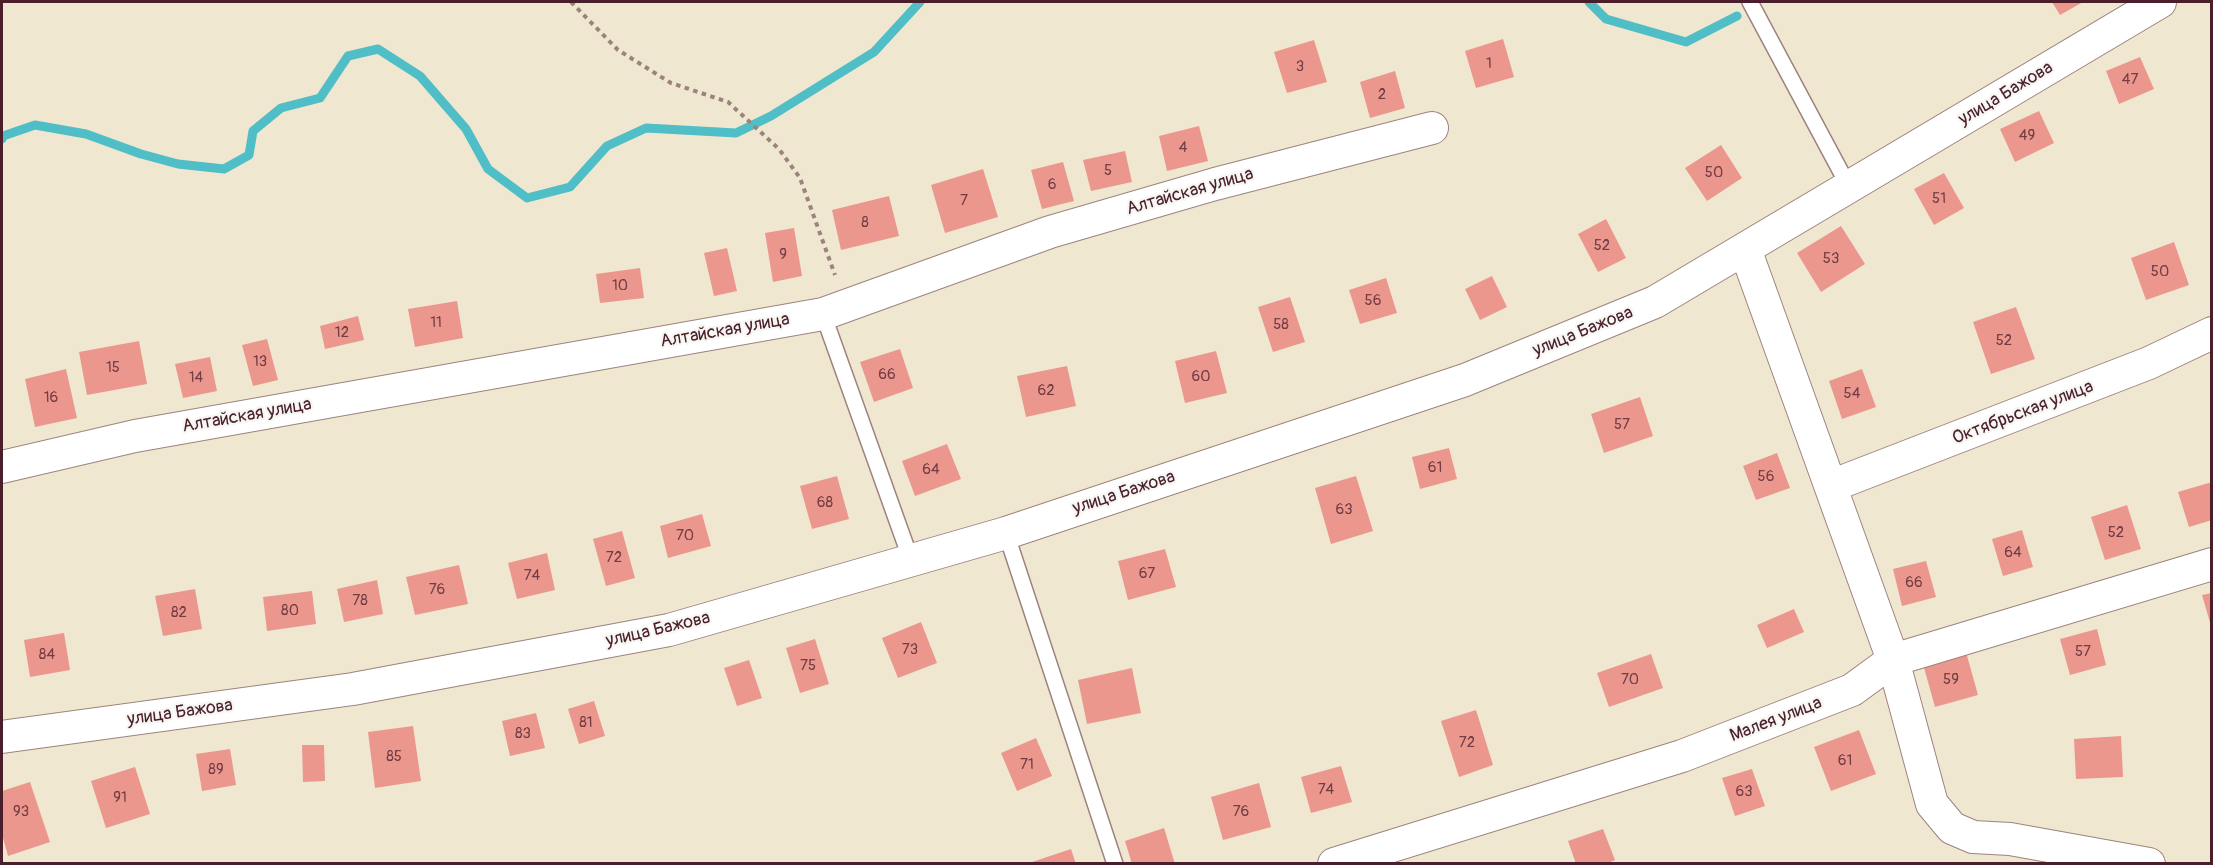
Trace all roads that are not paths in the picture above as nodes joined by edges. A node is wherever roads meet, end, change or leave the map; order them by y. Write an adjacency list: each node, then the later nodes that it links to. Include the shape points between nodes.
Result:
1 (1750, 2): 4 (lane)
2 (2160, 2): 4 (street, улица Бажова)
3 (1432, 128): 6 (street, Алтайская улица, via 1050,232)
4 (1850, 187): 5 (street, улица Бажова)
5 (1745, 249): 9 (street); 10 (street, улица Бажова, via 1655,302 1465,380)
6 (835, 310): 8 (street, Алтайская улица, via 135,436); 11 (lane)
7 (2211, 333): 9 (street, Октябрьская улица, via 2148,363)
8 (2, 467)
9 (1831, 486): 13 (street)
10 (1006, 532): 11 (street, улица Бажова); 15 (lane)
11 (911, 561): 14 (street, улица Бажова, via 669,630 352,689)
12 (2211, 564): 13 (street, Малея улица)
13 (1893, 660): 16 (street, Малея улица, via 1852,690 1682,756); 17 (street, via 1932,804 1952,828 1973,837 2010,839)
14 (2, 737)
15 (1115, 864)
16 (1334, 864)
17 (2149, 864)

